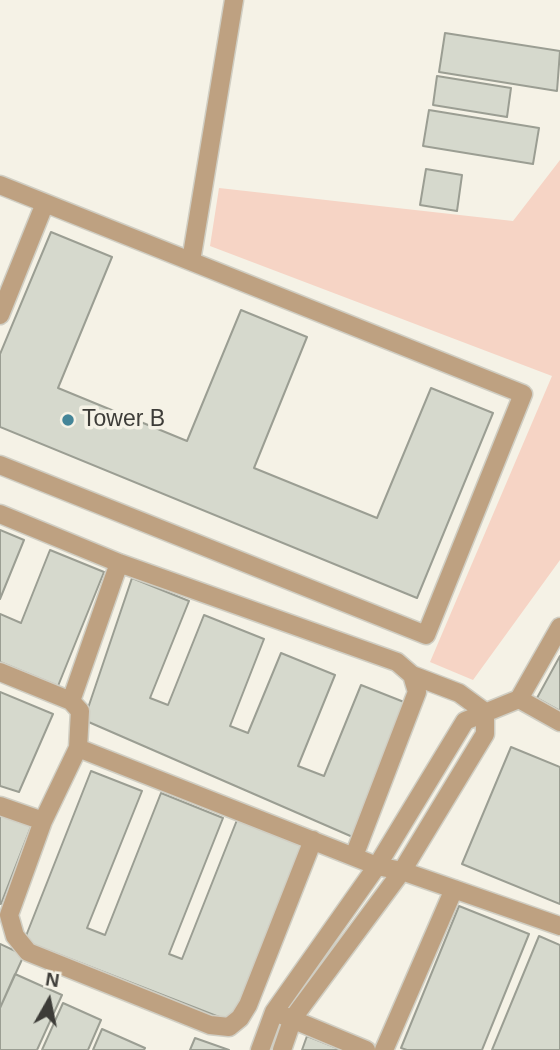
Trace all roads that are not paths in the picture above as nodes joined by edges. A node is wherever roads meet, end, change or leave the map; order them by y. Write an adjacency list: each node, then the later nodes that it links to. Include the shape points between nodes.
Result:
1 (233, 0): 4 (street)
2 (0, 185): 3 (street)
3 (45, 203): 4 (street); 5 (street)
4 (191, 261): 6 (street, via 523,394 426,635)
5 (0, 315)
6 (0, 465)
7 (0, 514): 8 (street)
8 (119, 563): 11 (street, via 397,662); 13 (street)
9 (560, 627): 12 (street)
10 (0, 672): 13 (street)
11 (412, 675): 14 (street, via 458,693); 20 (street, via 417,692)
12 (519, 699): 14 (street); 15 (street)
13 (71, 701): 16 (street, via 80,712)
14 (485, 712): 21 (street, via 465,721); 22 (street, via 485,734)
15 (560, 722)
16 (78, 748): 18 (street); 19 (street)
17 (0, 806): 18 (street)
18 (43, 821): 24 (street)
19 (313, 840): 20 (street); 26 (street)
20 (354, 856): 21 (street)
21 (377, 866): 22 (street); 27 (street)
22 (402, 871): 23 (street); 28 (street)
23 (454, 888): 25 (street); 32 (street)
24 (5, 914): 26 (street, via 28,953 210,1025 229,1027)
25 (560, 926)
26 (248, 1005): 27 (street)
27 (274, 1012): 28 (street); 29 (street)
28 (293, 1018): 30 (street); 31 (street)
29 (260, 1050)
30 (282, 1050)
31 (366, 1050)
32 (384, 1050)

